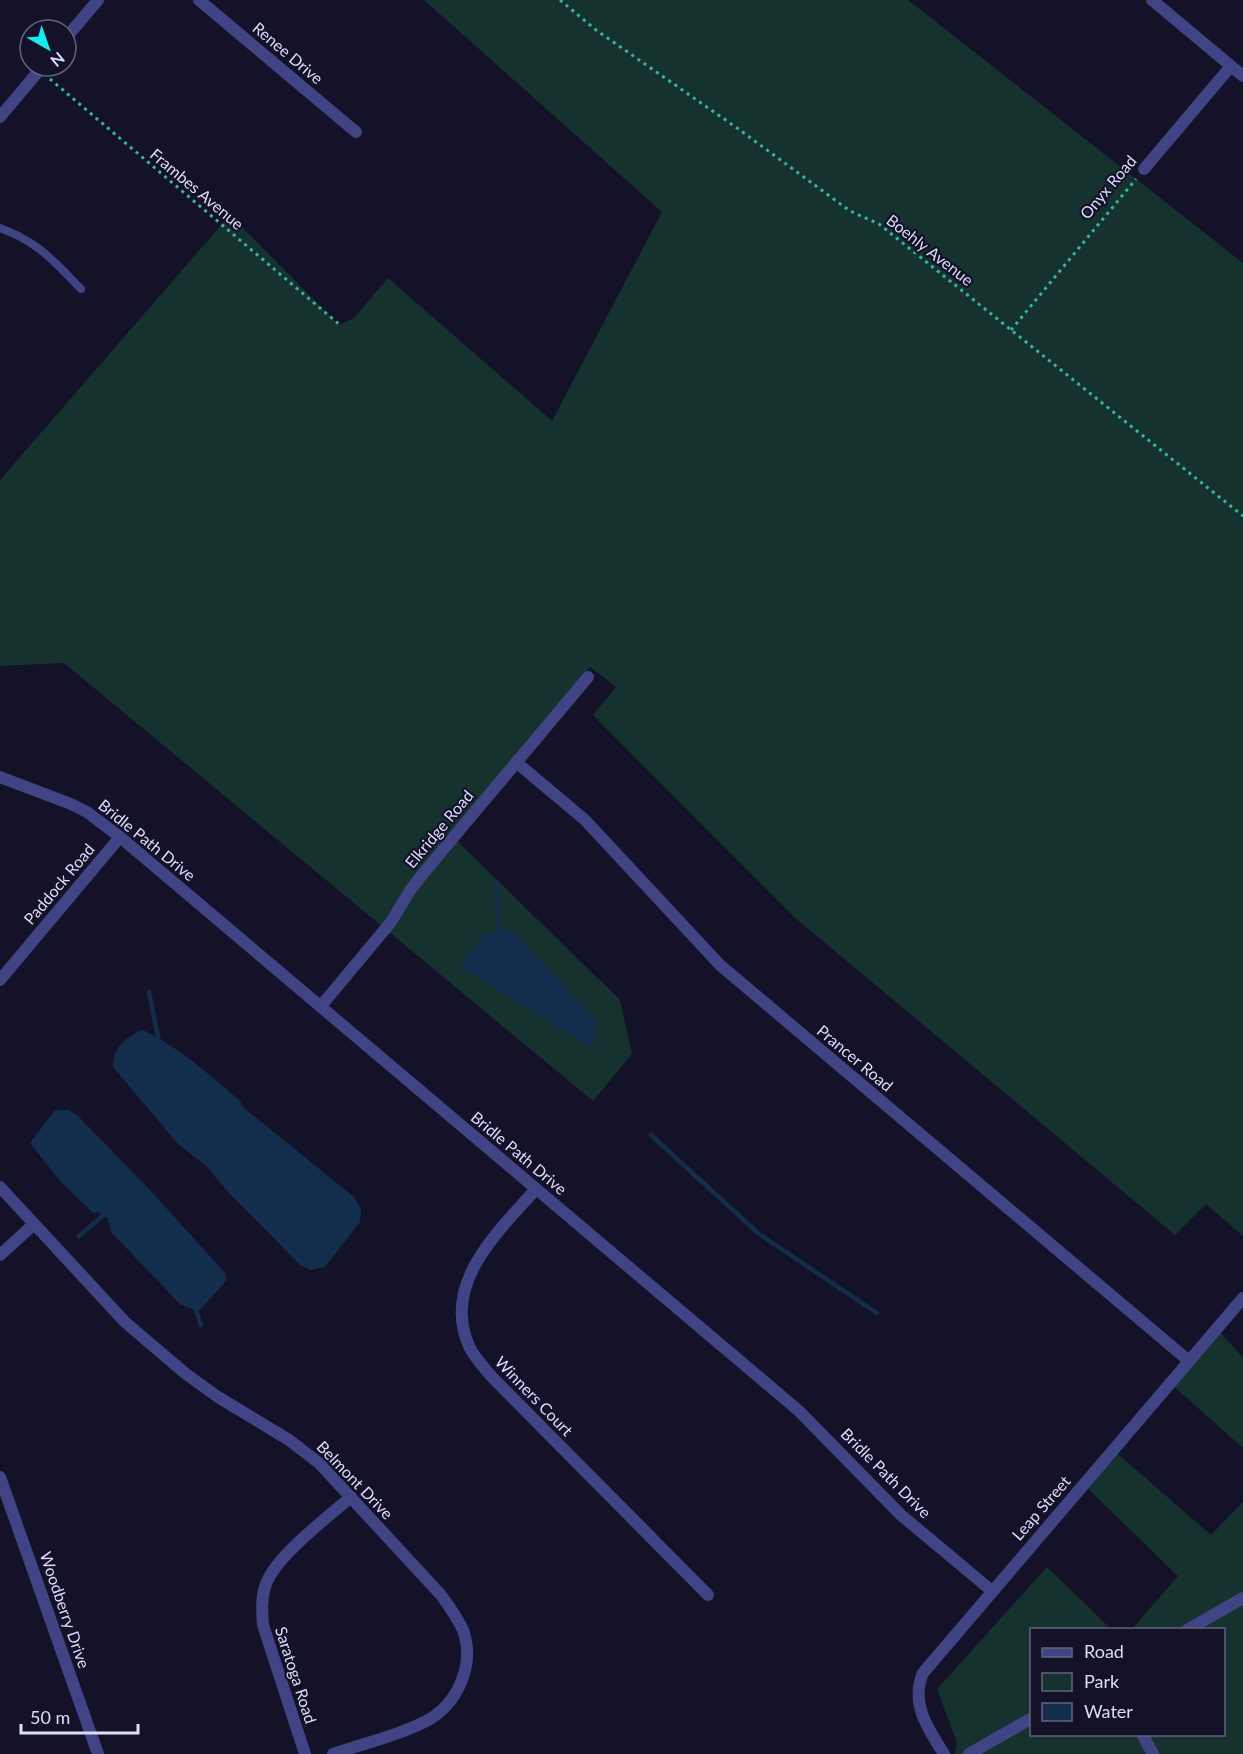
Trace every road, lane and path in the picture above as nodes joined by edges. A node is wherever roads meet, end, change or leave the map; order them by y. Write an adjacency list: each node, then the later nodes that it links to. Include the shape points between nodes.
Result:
1 (98, 0): 5 (street)
2 (199, 0): 11 (street, Renee Drive)
3 (560, 0): 16 (path, Boehly Avenue, via 596,30 850,211 879,224)
4 (1152, 0): 6 (street)
5 (78, 24)
6 (1231, 66): 7 (street); 12 (street, Onyx Road)
7 (1243, 76)
8 (33, 78): 10 (street)
9 (53, 78): 15 (path, Frambes Avenue)
10 (0, 117)
11 (356, 132)
12 (1144, 169): 16 (path, Onyx Road)
13 (0, 228): 14 (lane, via 42,248)
14 (81, 288)
15 (340, 325)
16 (1011, 330): 17 (path, Boehly Avenue)
17 (1243, 516)
18 (588, 677): 19 (street, Elkridge Road)
19 (516, 762): 23 (street, Elkridge Road); 29 (street, Prancer Road, via 585,820 720,965)
20 (0, 777): 21 (street, Bridle Path Drive, via 87,812)
21 (120, 837): 22 (street, Paddock Road); 23 (street, Bridle Path Drive)
22 (0, 980)
23 (321, 1006): 25 (street, Bridle Path Drive)
24 (0, 1187): 26 (street, Belmont Drive)
25 (536, 1189): 32 (street, Bridle Path Drive, via 799,1411 894,1508); 33 (street, Winners Court, via 480,1255 470,1274 462,1304 470,1347 490,1376)
26 (34, 1224): 27 (street); 31 (street, Belmont Drive, via 114,1311 156,1350 218,1397 306,1452)
27 (0, 1255)
28 (1243, 1298): 29 (street, Leap Street)
29 (1189, 1361): 32 (street, Leap Street)
30 (0, 1478): 38 (street, Woodberry Drive)
31 (351, 1497): 39 (street, Saratoga Road, via 280,1562 264,1590 263,1625); 40 (street, Belmont Drive, via 454,1613 467,1649 466,1670 459,1690 431,1718)
32 (992, 1591): 41 (street, Leap Street, via 919,1681 920,1711)
33 (708, 1595)
34 (1243, 1598): 35 (street)
35 (1189, 1628)
36 (1030, 1719): 42 (street)
37 (1143, 1736): 43 (street)
38 (98, 1754)
39 (305, 1754)
40 (333, 1754)
41 (944, 1754)
42 (969, 1754)
43 (1154, 1754)

